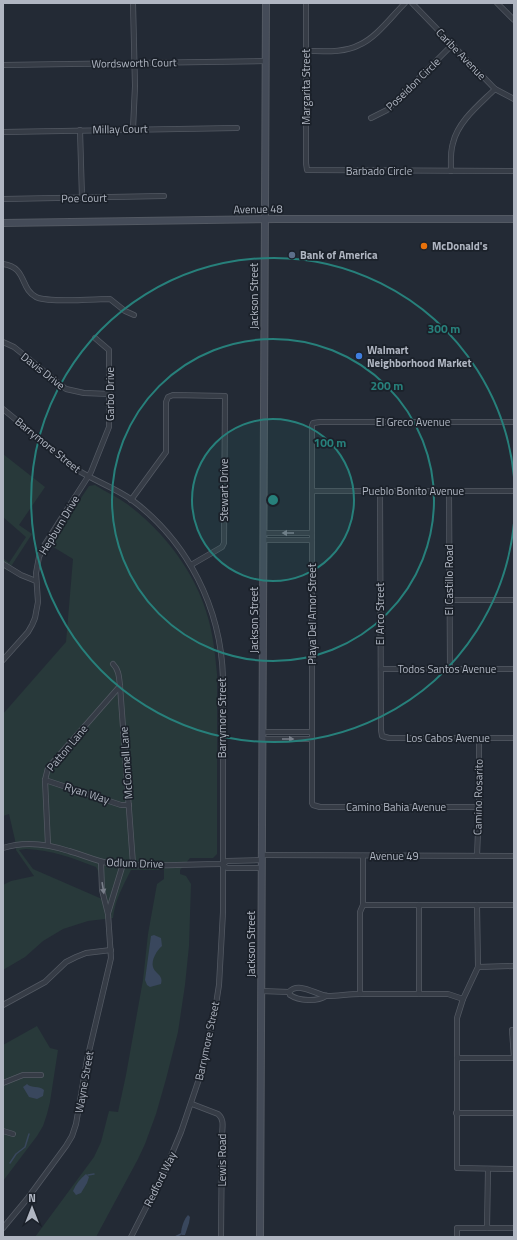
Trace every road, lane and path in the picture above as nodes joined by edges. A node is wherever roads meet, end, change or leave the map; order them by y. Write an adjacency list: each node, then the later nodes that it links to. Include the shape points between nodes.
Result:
1 (133, 3): 11 (street)
2 (266, 3): 10 (main road, Jackson Street)
3 (306, 3): 9 (street, Margarita Street)
4 (405, 3): 9 (street, via 371,38 359,46 346,50)
5 (412, 3): 8 (street, Caribe Avenue)
6 (497, 3): 7 (street)
7 (514, 20)
8 (452, 45): 13 (street, Caribe Avenue); 15 (street, Poseidon Circle, via 387,110)
9 (306, 51): 20 (street, Margarita Street)
10 (266, 61): 11 (street, Wordsworth Court); 26 (main road, Jackson Street)
11 (134, 63): 12 (street, Wordsworth Court); 17 (street)
12 (3, 65)
13 (495, 89): 14 (street, Caribe Avenue); 21 (street, via 457,132 452,143)
14 (514, 99)
15 (371, 118)
16 (237, 128): 17 (street, Millay Court)
17 (133, 129): 18 (street, Millay Court)
18 (80, 130): 19 (street, Millay Court); 24 (street)
19 (3, 132)
20 (307, 170): 21 (street, Barbado Circle)
21 (451, 171): 22 (street, Barbado Circle)
22 (514, 171)
23 (164, 196): 24 (street, Poe Court)
24 (82, 198): 25 (street, Poe Court)
25 (3, 199)
26 (265, 219): 27 (main road, Avenue 48); 28 (main road, Avenue 48); 44 (main road, Jackson Street)
27 (514, 219)
28 (3, 223)
29 (3, 264): 30 (street, via 16,269 27,288 36,297 48,300 110,299)
30 (134, 315)
31 (95, 338): 33 (street, Garbo Drive, via 109,350)
32 (3, 342): 33 (street, Davis Drive, via 14,347 66,389)
33 (110, 394): 37 (street, Garbo Drive, via 109,427)
34 (3, 409): 37 (street, Barrymore Street)
35 (514, 422): 36 (street, El Greco Avenue)
36 (313, 423): 38 (street, Playa Del Amor Street)
37 (88, 477): 42 (street, Barrymore Street, via 106,484); 48 (street, Hepburn Drive, via 42,550 37,565)
38 (312, 490): 39 (street, Pueblo Bonito Avenue); 43 (street, Playa Del Amor Street)
39 (380, 490): 40 (street, Pueblo Bonito Avenue); 53 (street, El Arco Street)
40 (449, 490): 41 (street, Pueblo Bonito Avenue); 49 (street, El Castillo Road)
41 (514, 490)
42 (131, 500): 47 (street, Barrymore Street, via 148,513 171,537); 47 (street, Stewart Drive, via 166,452 168,397 225,396 224,543 222,547)
43 (312, 533): 44 (street, one-way to 44); 45 (street, Playa Del Amor Street)
44 (264, 537): 45 (street); 58 (main road, Jackson Street)
45 (312, 540): 57 (street, Playa Del Amor Street)
46 (3, 564): 48 (street)
47 (191, 565): 77 (street, Barrymore Street, via 212,612 221,656)
48 (36, 581): 51 (street, Hepburn Drive, via 38,602 32,626)
49 (450, 600): 50 (street); 54 (street, El Castillo Road)
50 (514, 600)
51 (3, 660)
52 (113, 664): 56 (street, McConnell Lane, via 117,668)
53 (380, 669): 54 (street, Todos Santos Avenue); 59 (street, El Arco Street)
54 (450, 669): 55 (street, Todos Santos Avenue)
55 (514, 669)
56 (120, 686): 63 (street, Patton Lane, via 48,768); 64 (street, McConnell Lane)
57 (312, 732): 58 (street); 62 (street, Playa Del Amor Street)
58 (263, 736): 62 (street, one-way to 62); 72 (main road, Jackson Street)
59 (382, 736): 60 (street, Los Cabos Avenue)
60 (479, 738): 61 (street, Los Cabos Avenue); 66 (street, Camino Rosarito)
61 (514, 738)
62 (312, 739): 65 (street, Playa Del Amor Street)
63 (45, 780): 64 (street, Ryan Way, via 121,805); 67 (street, Patton Lane)
64 (129, 805): 76 (street, McConnell Lane)
65 (313, 805): 66 (street, Camino Bahia Avenue)
66 (479, 807): 70 (street, Camino Rosarito)
67 (48, 846): 68 (street, Odlum Drive, via 20,844); 74 (street, Odlum Drive)
68 (3, 848)
69 (363, 856): 70 (street, Avenue 49); 72 (street, Avenue 49); 80 (street)
70 (477, 856): 71 (street, Avenue 49)
71 (514, 856)
72 (261, 858): 73 (street, Odlum Drive); 79 (main road, Jackson Street)
73 (239, 861): 77 (street, Odlum Drive, via 227,861); 78 (street)
74 (101, 862): 75 (street, Odlum Drive); 84 (street, Wayne Street, one-way to 84, via 102,890)
75 (123, 864): 76 (street, Odlum Drive); 84 (street, Wayne Street)
76 (133, 864): 77 (street, Odlum Drive)
77 (222, 864): 78 (street, Odlum Drive, via 227,868); 102 (street, Barrymore Street, via 222,947 219,985)
78 (239, 868): 79 (street, Odlum Drive)
79 (261, 868): 89 (main road, Jackson Street)
80 (363, 905): 81 (street); 91 (street, via 360,912)
81 (419, 905): 82 (street); 92 (street)
82 (477, 905): 83 (street); 86 (street)
83 (514, 905)
84 (108, 914): 85 (street, Wayne Street)
85 (111, 950): 96 (street, via 86,953 66,962 45,982); 110 (street, Wayne Street, via 110,965 72,1136 32,1193)
86 (478, 966): 87 (street); 95 (street)
87 (514, 966)
88 (305, 990): 90 (street, via 292,988); 93 (street); 94 (street)
89 (261, 991): 90 (street); 115 (main road, Jackson Street)
90 (288, 992): 94 (street, via 293,998)
91 (360, 994): 92 (street); 93 (street)
92 (419, 994): 95 (street, via 448,994)
93 (326, 996): 94 (street, via 321,999)
94 (305, 999)
95 (463, 999): 98 (street, via 457,1018)
96 (3, 1005)
97 (512, 1030): 99 (street)
98 (457, 1058): 99 (street); 103 (street)
99 (514, 1058)
100 (41, 1075): 101 (street, via 23,1076)
101 (3, 1083)
102 (192, 1104): 105 (street, Barrymore Street); 114 (street, Lewis Road, via 218,1114 223,1120)
103 (456, 1113): 104 (street); 108 (street, via 457,1168)
104 (514, 1113)
105 (186, 1119): 113 (street, Redford Way, via 166,1168)
106 (3, 1131): 107 (street)
107 (13, 1134)
108 (488, 1169): 109 (street); 111 (street)
109 (514, 1169)
110 (3, 1228)
111 (487, 1228): 112 (street); 116 (street, via 457,1228)
112 (514, 1228)
113 (131, 1237)
114 (222, 1237)
115 (260, 1237)
116 (457, 1237)

